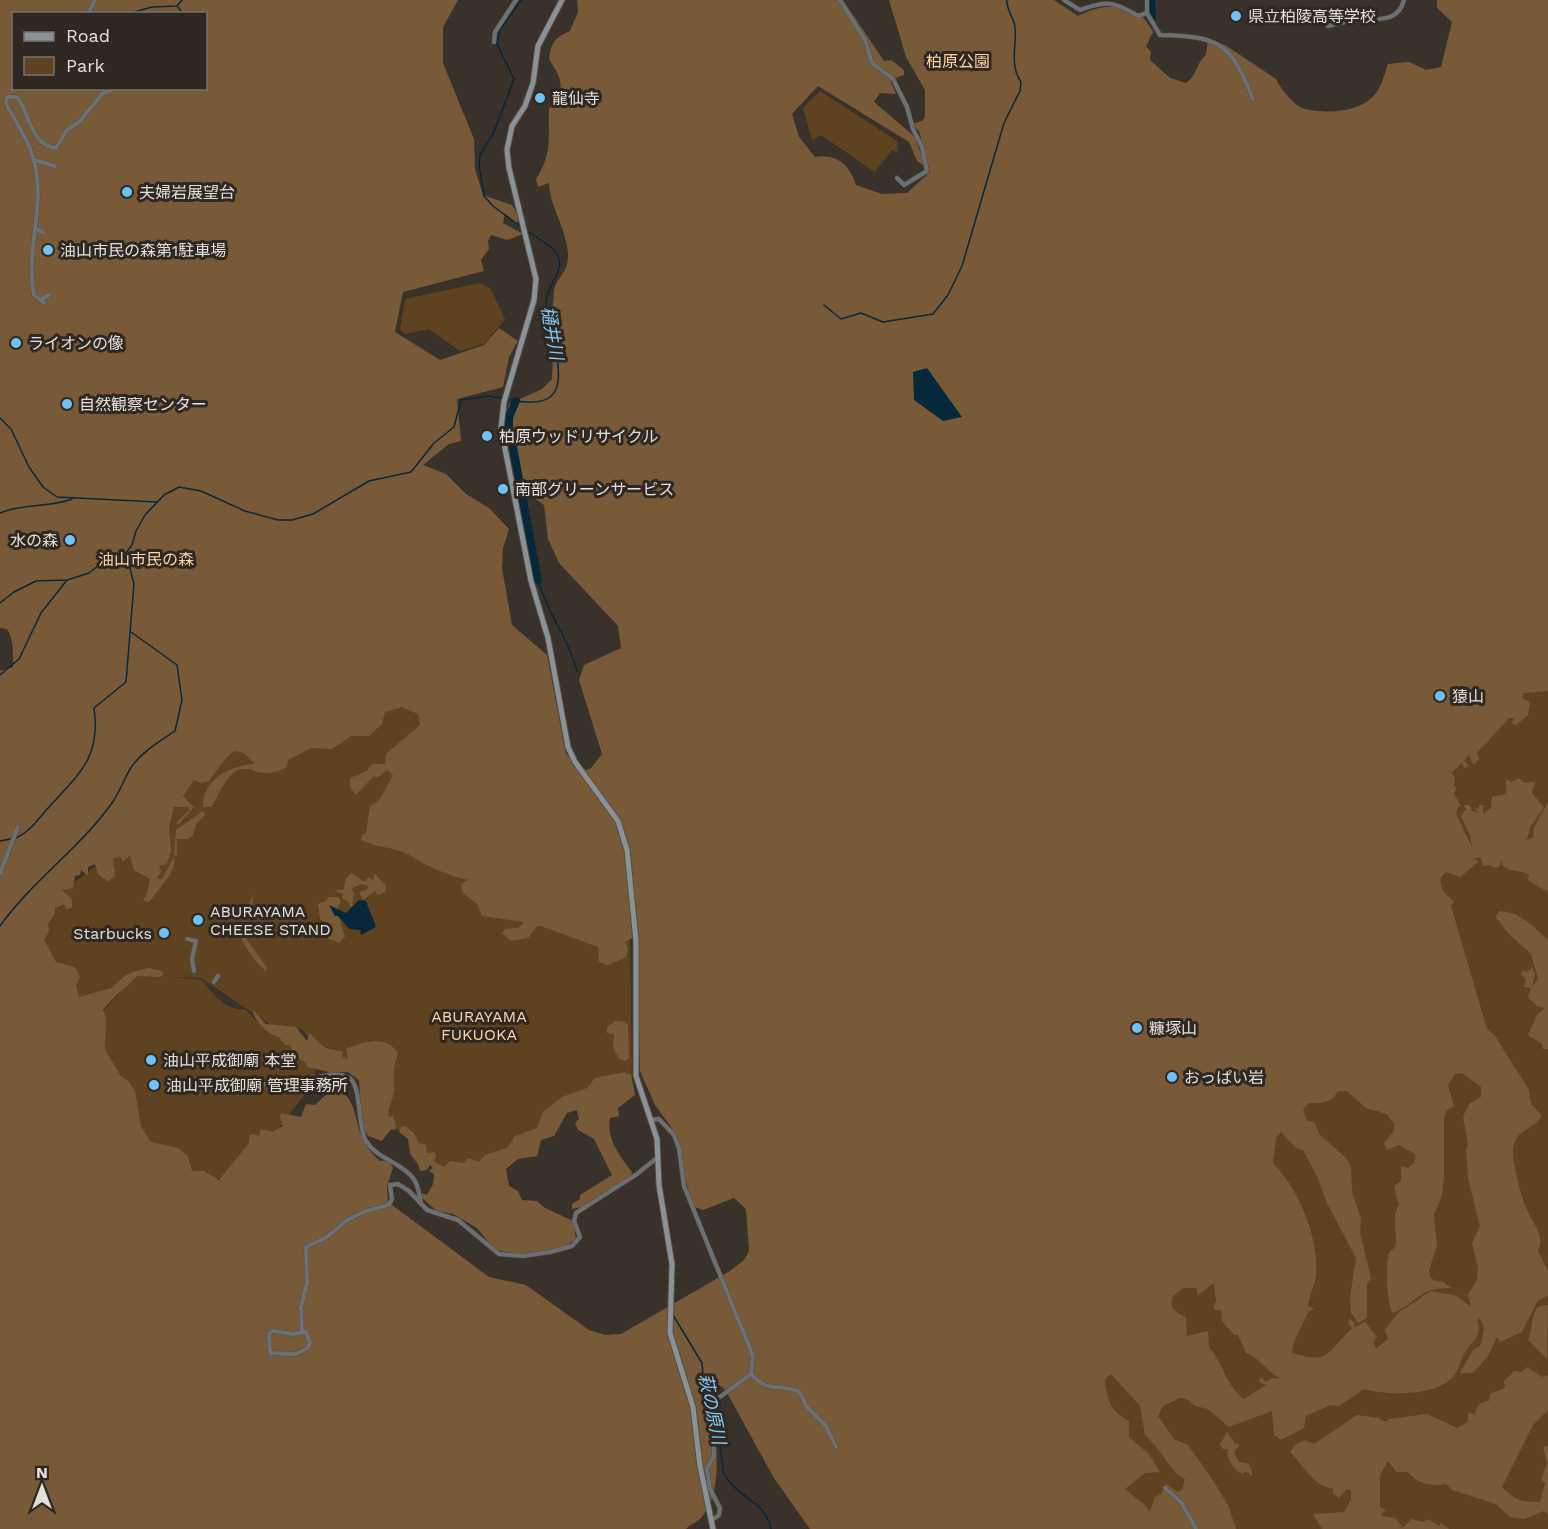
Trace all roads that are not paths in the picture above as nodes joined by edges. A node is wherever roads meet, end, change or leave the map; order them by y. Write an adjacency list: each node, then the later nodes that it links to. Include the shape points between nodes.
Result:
1 (516, 0): 9 (street, via 495,32)
2 (562, 0): 25 (street, via 538,46 533,83 509,135 509,168 536,279 501,421 568,747 623,833 628,854 636,944 636,1076)
3 (840, 0): 14 (street, via 865,40 872,63 893,79 918,136 927,171 908,185)
4 (1064, 0): 7 (street, via 1080,10 1114,2 1138,16)
5 (1147, 0): 7 (street)
6 (1404, 0): 8 (street, via 1402,9 1386,19)
7 (1147, 13): 11 (street, via 1160,35 1187,36 1232,53)
8 (1328, 26)
9 (494, 42)
10 (111, 90): 12 (street, via 103,93 80,121 66,131 56,148 44,143 29,126 17,97 7,97 6,103 29,141)
11 (1253, 99)
12 (34, 160): 13 (street); 15 (street)
13 (55, 166)
14 (897, 178)
15 (37, 229): 16 (street); 17 (street, via 34,295 43,302)
16 (43, 232)
17 (49, 295)
18 (18, 827): 19 (street)
19 (0, 873)
20 (187, 939): 21 (street, via 196,941 192,959)
21 (195, 971)
22 (218, 976): 23 (street)
23 (214, 982)
24 (262, 1084): 27 (street, via 299,1083 322,1075 353,1080 366,1142 413,1177)
25 (651, 1120): 26 (street); 29 (street, via 659,1119 674,1135 684,1186 752,1350)
26 (658, 1158): 27 (street, via 576,1213 574,1221 580,1233 575,1243 545,1254 499,1254 458,1220 427,1210); 32 (street, via 672,1264 670,1333 693,1407)
27 (422, 1204): 28 (street, via 409,1191 390,1185 389,1206 357,1215 306,1247)
28 (302, 1331): 28 (street, via 273,1331 269,1334 269,1352 302,1352 310,1343)
29 (751, 1374): 30 (street, via 766,1386 800,1392 806,1406 826,1426); 32 (street, via 713,1402 714,1456 707,1469 710,1490 720,1508 719,1515)
30 (836, 1447)
31 (1166, 1488): 34 (street, via 1181,1502)
32 (711, 1521): 33 (street)
33 (713, 1529)
34 (1196, 1529)

